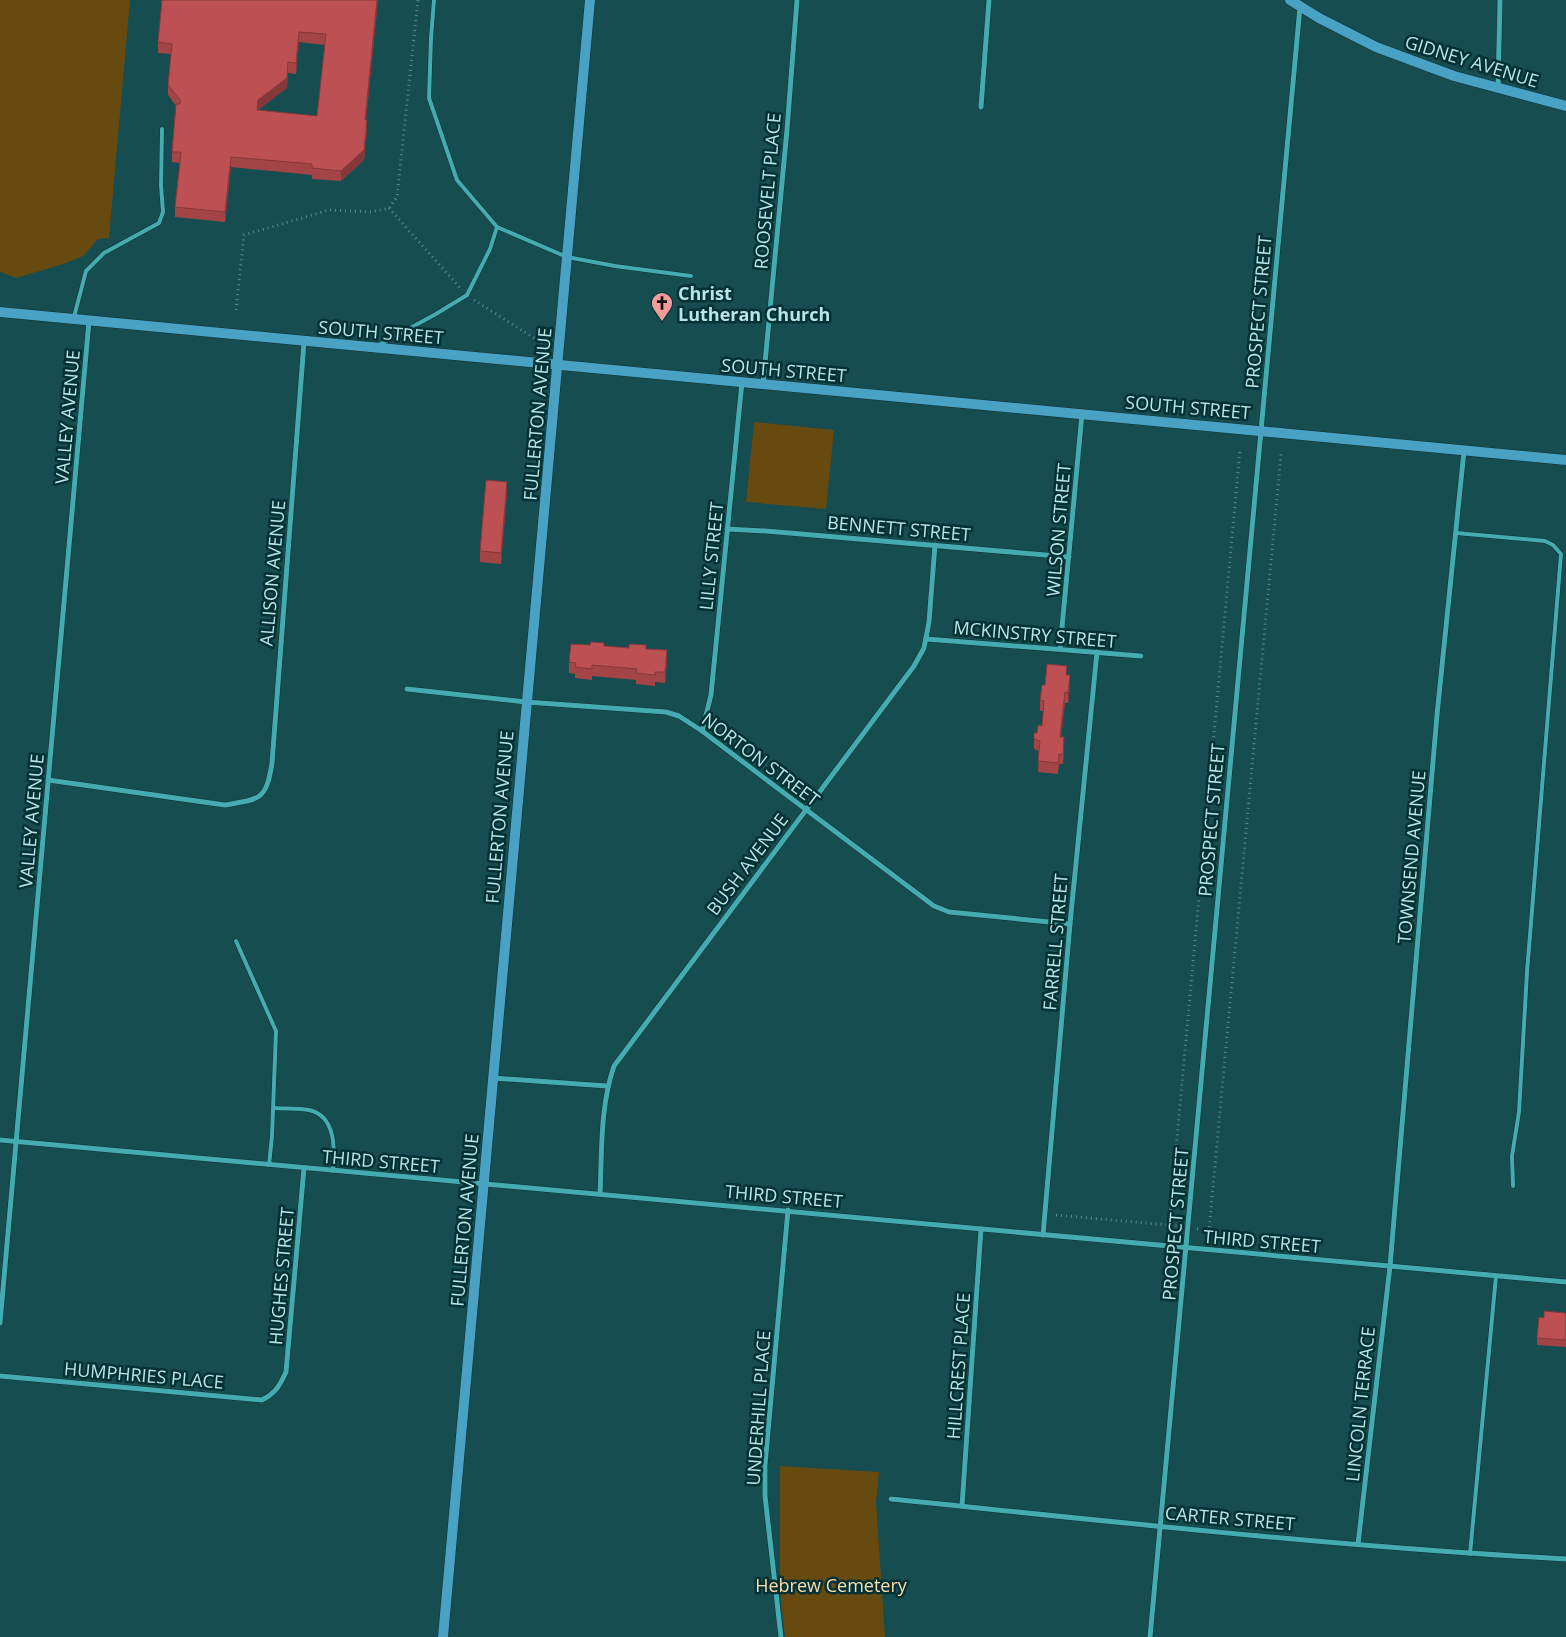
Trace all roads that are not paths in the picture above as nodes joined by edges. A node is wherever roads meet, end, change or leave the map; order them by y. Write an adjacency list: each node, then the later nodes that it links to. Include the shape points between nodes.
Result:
1 (434, 0): 12 (lane, via 429,98 456,180)
2 (590, 0): 13 (street, FULLERTON AVENUE)
3 (797, 0): 22 (street, ROOSEVELT PLACE)
4 (988, 0): 10 (street)
5 (1290, 0): 7 (street, GIDNEY AVENUE)
6 (1500, 0): 8 (street)
7 (1300, 6): 8 (street, GIDNEY AVENUE, via 1376,47 1454,76); 24 (street, PROSPECT STREET)
8 (1498, 88): 9 (street, GIDNEY AVENUE)
9 (1566, 106)
10 (981, 107)
11 (162, 129): 16 (lane, via 163,212 160,223 104,253 86,271)
12 (497, 227): 13 (lane); 19 (lane, via 467,295)
13 (567, 257): 14 (lane); 20 (street, FULLERTON AVENUE)
14 (692, 276)
15 (0, 312): 16 (street, SOUTH STREET)
16 (74, 319): 17 (street, SOUTH STREET)
17 (89, 321): 18 (street, SOUTH STREET); 38 (street, VALLEY AVENUE)
18 (304, 342): 19 (street, SOUTH STREET); 38 (street, ALLISON AVENUE, via 268,784 254,800 226,805)
19 (373, 348): 20 (street, SOUTH STREET)
20 (558, 365): 21 (street, SOUTH STREET); 36 (street, FULLERTON AVENUE)
21 (742, 382): 22 (street, SOUTH STREET); 27 (street, LILLY STREET)
22 (763, 384): 23 (street, SOUTH STREET)
23 (1082, 414): 24 (street, SOUTH STREET); 30 (street, WILSON STREET)
24 (1260, 430): 25 (street, SOUTH STREET); 56 (street, PROSPECT STREET)
25 (1464, 450): 26 (street, SOUTH STREET); 28 (street, TOWNSEND AVENUE)
26 (1566, 460)
27 (727, 529): 29 (street, BENNETT STREET); 37 (street, LILLY STREET, via 711,695)
28 (1456, 533): 51 (lane, via 1544,541 1561,554 1527,972 1519,1112 1512,1156); 57 (street, TOWNSEND AVENUE, via 1436,715)
29 (935, 545): 30 (street, BENNETT STREET); 31 (street, BUSH AVENUE)
30 (1069, 557): 32 (street, WILSON STREET)
31 (926, 639): 32 (street, MCKINSTRY STREET); 39 (street, BUSH AVENUE, via 914,666)
32 (1060, 650): 33 (street, MCKINSTRY STREET)
33 (1097, 652): 34 (street, MCKINSTRY STREET); 40 (street, FARRELL STREET)
34 (1141, 656)
35 (407, 689): 36 (street, NORTON STREET)
36 (526, 702): 37 (street, NORTON STREET, via 666,712 679,716); 42 (street, FULLERTON AVENUE)
37 (702, 731): 39 (street, NORTON STREET)
38 (48, 780): 46 (street, VALLEY AVENUE)
39 (806, 809): 40 (street, NORTON STREET, via 934,906 949,912); 43 (street, BUSH AVENUE, via 614,1066)
40 (1070, 924): 55 (street, FARRELL STREET)
41 (236, 941): 44 (lane, via 276,1031)
42 (493, 1078): 43 (street); 50 (street, FULLERTON AVENUE)
43 (607, 1086): 52 (street, BUSH AVENUE)
44 (274, 1108): 47 (lane); 49 (lane, via 309,1110 326,1120 334,1143)
45 (0, 1140): 46 (street, THIRD STREET)
46 (16, 1142): 47 (street, THIRD STREET); 60 (street, VALLEY AVENUE)
47 (269, 1165): 48 (street, THIRD STREET)
48 (304, 1168): 49 (street, THIRD STREET); 62 (street, HUGHES STREET, via 286,1372)
49 (333, 1170): 50 (street, THIRD STREET)
50 (483, 1184): 52 (street, THIRD STREET); 69 (street, FULLERTON AVENUE)
51 (1513, 1186)
52 (600, 1194): 53 (street, THIRD STREET)
53 (788, 1210): 54 (street, THIRD STREET); 70 (street, UNDERHILL PLACE, via 765,1465 765,1496)
54 (981, 1229): 55 (street, THIRD STREET); 64 (street, HILLCREST PLACE)
55 (1043, 1235): 56 (street, THIRD STREET)
56 (1186, 1248): 57 (street, THIRD STREET); 65 (street, PROSPECT STREET)
57 (1390, 1266): 58 (street, THIRD STREET); 66 (street, LINCOLN TERRACE)
58 (1496, 1276): 59 (street, THIRD STREET); 67 (lane)
59 (1566, 1282)
60 (0, 1323)
61 (0, 1376): 62 (street, HUMPHRIES PLACE, via 262,1400)
62 (280, 1386)
63 (892, 1499): 64 (street, CARTER STREET)
64 (962, 1506): 65 (street, CARTER STREET)
65 (1159, 1526): 66 (street, CARTER STREET); 71 (street, PROSPECT STREET)
66 (1358, 1544): 67 (street, CARTER STREET)
67 (1470, 1554): 68 (street, CARTER STREET)
68 (1566, 1559)
69 (443, 1637)
70 (781, 1637)
71 (1150, 1637)

